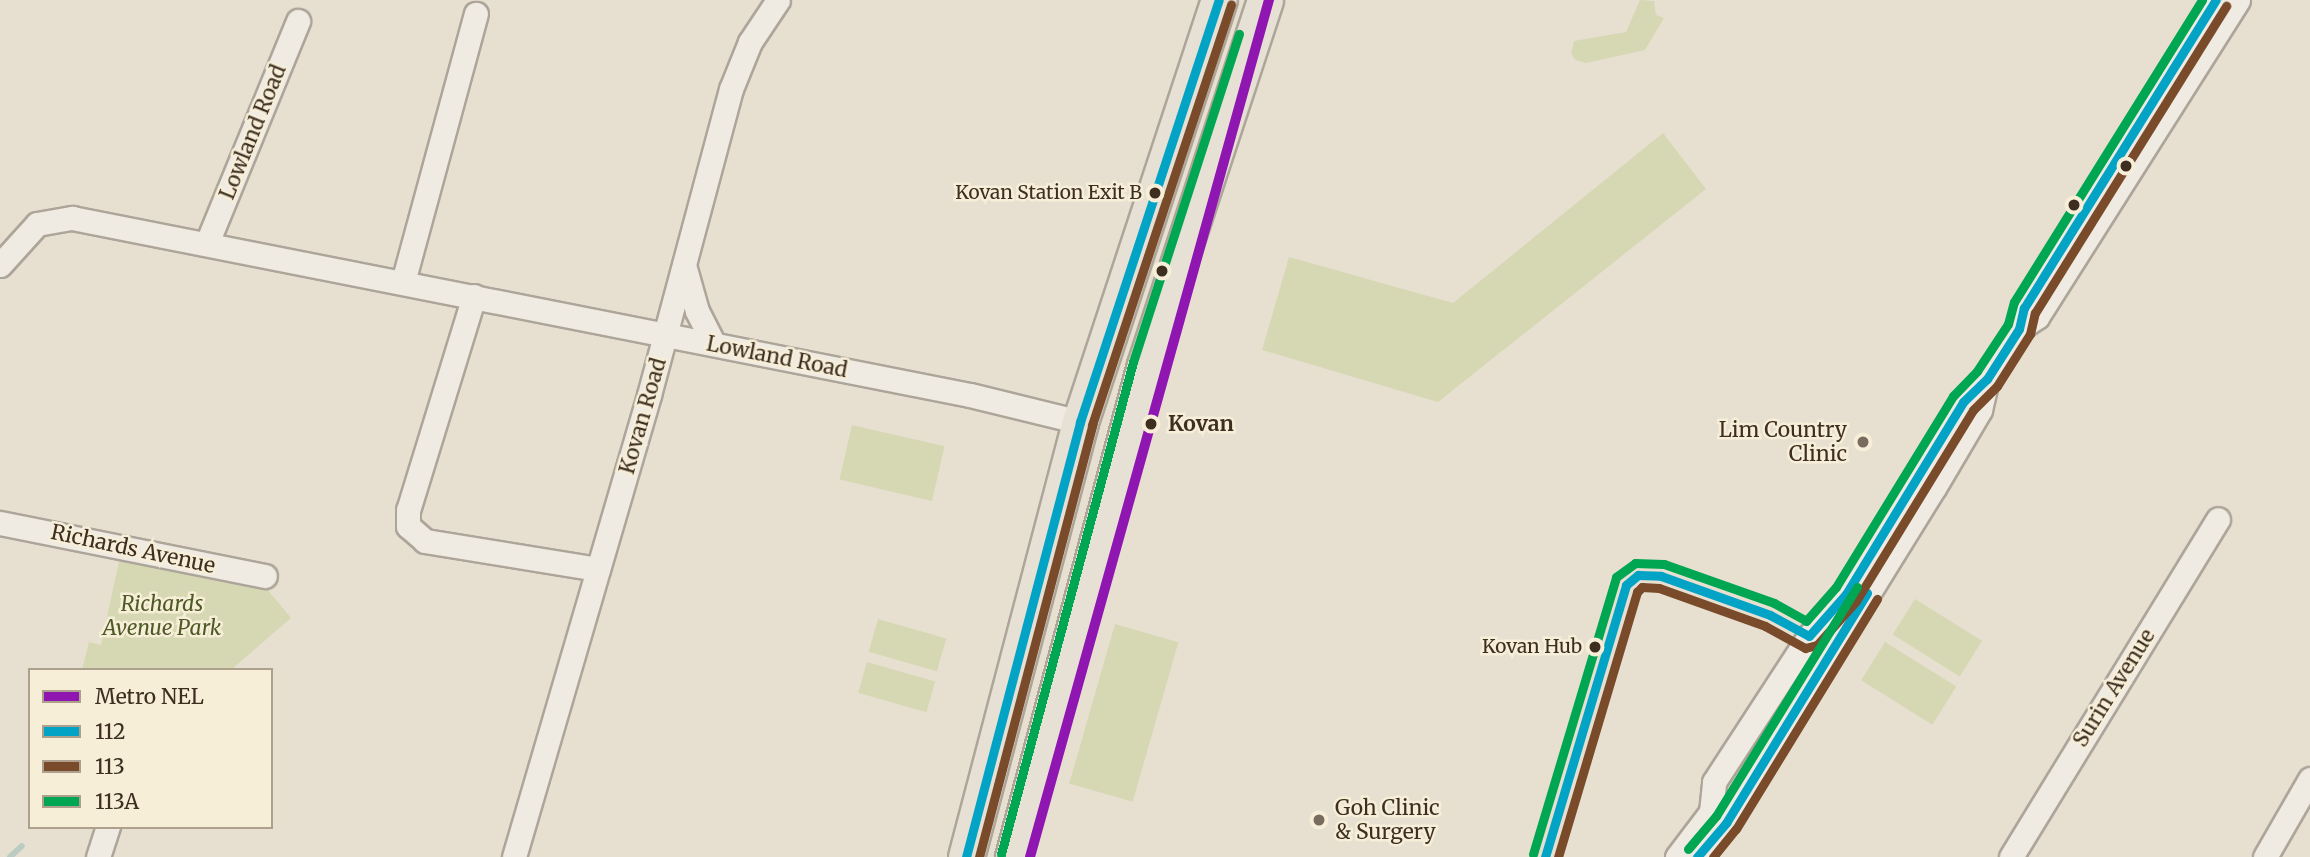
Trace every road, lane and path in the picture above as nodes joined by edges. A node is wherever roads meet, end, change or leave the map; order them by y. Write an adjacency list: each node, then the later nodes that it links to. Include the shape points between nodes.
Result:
1 (778, 0): 11 (street, Kovan Road, via 750,42 735,77)
2 (1219, 0): 19 (main road)
3 (1265, 0): 9 (main road)
4 (1288, 0): 9 (main road)
5 (2216, 0): 15 (street, via 2024,308)
6 (2238, 0): 15 (street, via 2037,317)
7 (476, 14): 13 (street)
8 (298, 21): 10 (street, Lowland Road)
9 (1251, 38): 29 (main road, via 1145,365)
10 (207, 243): 12 (street, Lowland Road, via 51,218 20,237); 13 (street, Lowland Road)
11 (683, 261): 16 (street, Kovan Road); 17 (street, via 697,311)
12 (0, 265)
13 (403, 282): 14 (street, Lowland Road)
14 (474, 296): 16 (street, Lowland Road); 22 (street, via 408,510 411,530 425,541)
15 (2019, 329): 18 (street)
16 (664, 335): 17 (street, Lowland Road); 22 (street, Kovan Road)
17 (714, 344): 19 (street, Lowland Road)
18 (1987, 379): 30 (street, via 1963,402 1846,594 1809,636 1714,782 1711,812); 31 (street, via 1980,410 1934,488 1726,823)
19 (1080, 422): 28 (main road)
20 (2218, 519): 32 (street, Surin Avenue)
21 (0, 523): 23 (street, Richards Avenue)
22 (598, 569): 27 (street, Kovan Road)
23 (265, 576)
24 (2310, 779): 33 (street)
25 (107, 829): 26 (street)
26 (98, 857)
27 (514, 857)
28 (966, 857)
29 (1013, 857)
30 (1677, 857)
31 (1698, 857)
32 (2011, 857)
33 (2265, 857)

